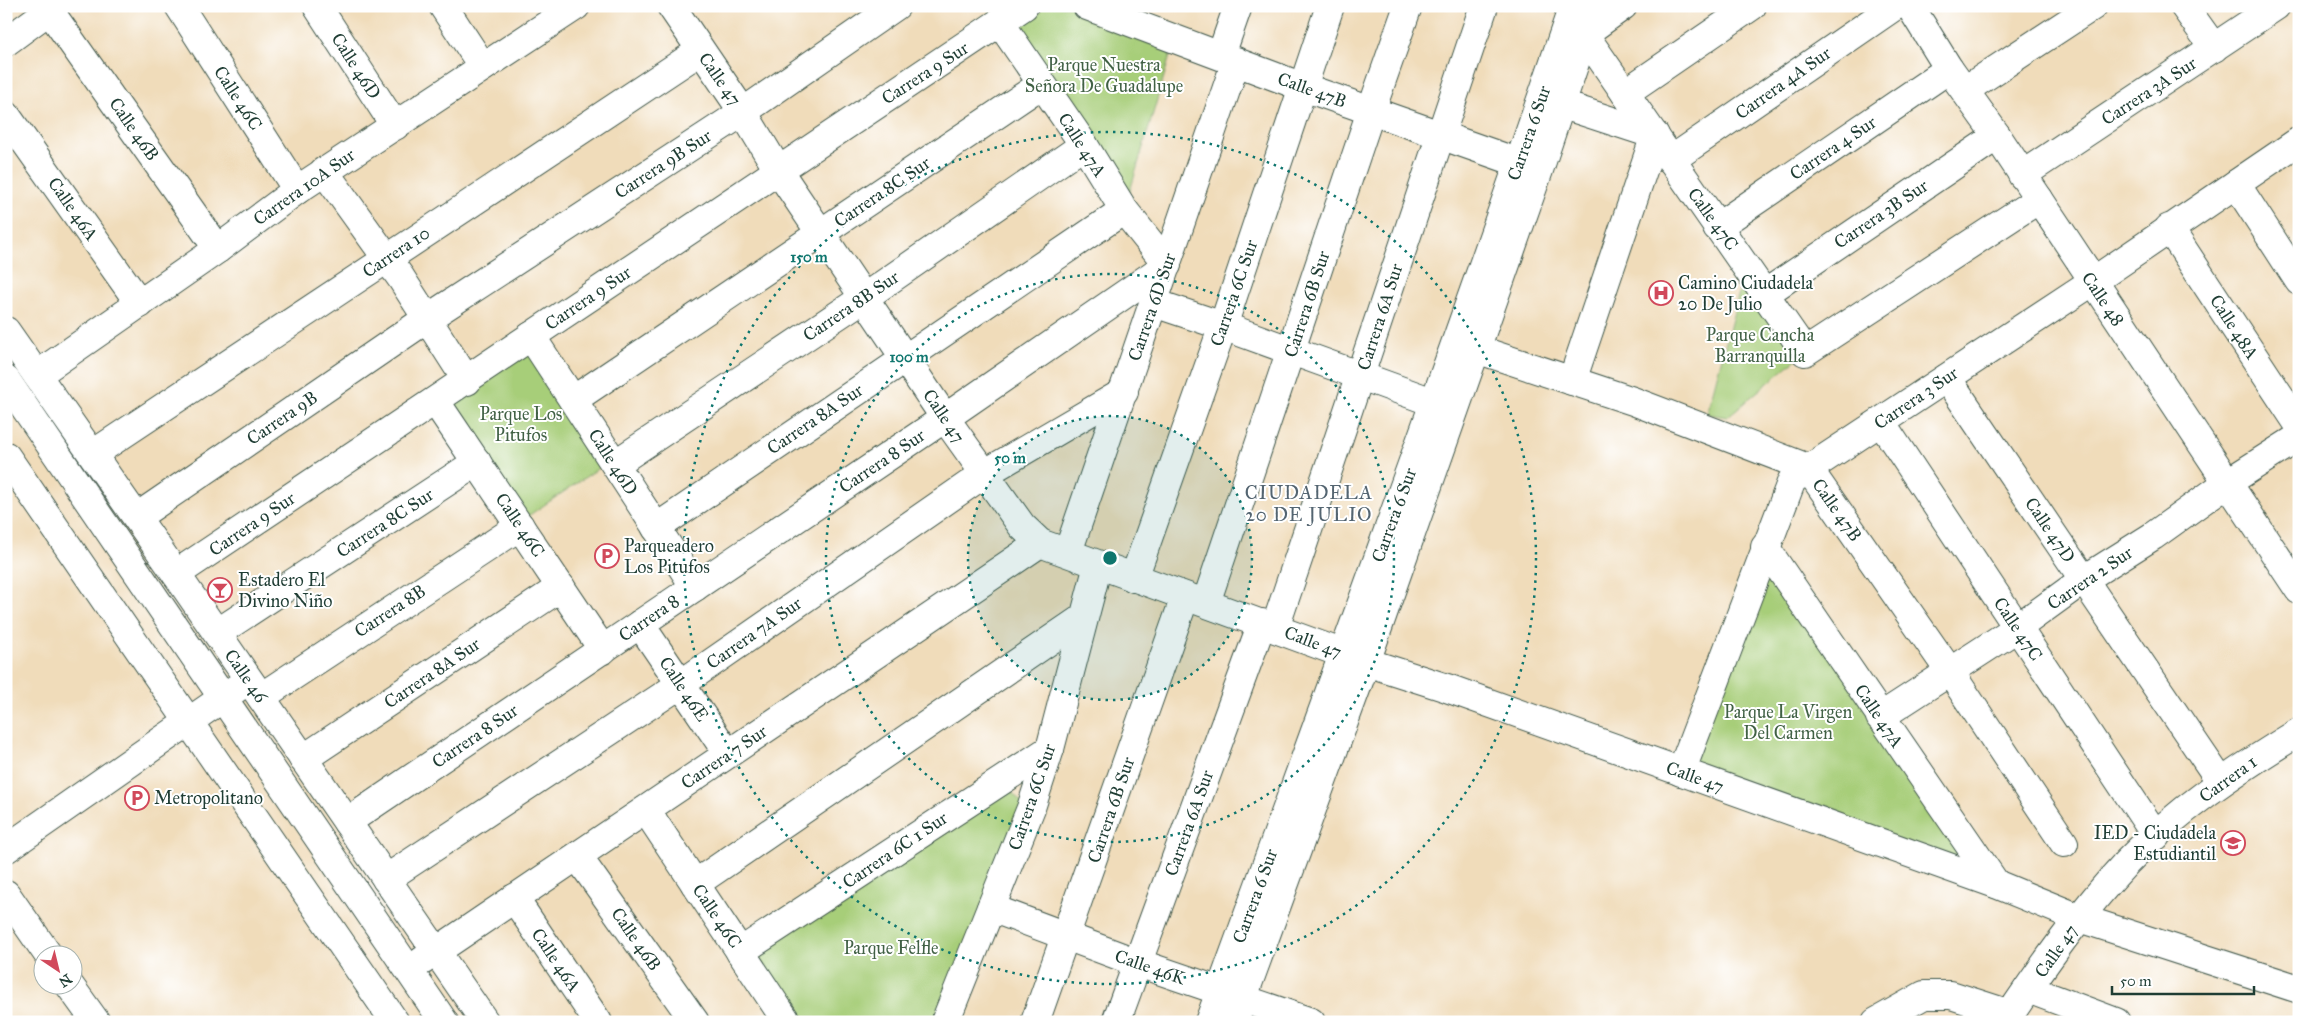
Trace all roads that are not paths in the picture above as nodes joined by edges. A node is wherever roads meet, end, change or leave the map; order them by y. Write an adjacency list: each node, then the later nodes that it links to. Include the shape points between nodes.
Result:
1 (179, 6): 50 (street, Calle 46C)
2 (317, 6): 38 (street, Calle 46D)
3 (443, 6): 28 (street)
4 (576, 6): 28 (street, Carrera 10A Sur)
5 (896, 6): 36 (street, Carrera 9B Sur)
6 (1024, 6): 22 (street, Carrera 9 Sur)
7 (1087, 6): 27 (street, Calle 47B)
8 (1238, 6): 27 (street, Carrera 6D Sur)
9 (1330, 6): 31 (street, Carrera 6C Sur)
10 (1408, 6): 35 (street, Carrera 6B Sur)
11 (1484, 6): 39 (street, Carrera 6A Sur)
12 (1573, 6): 45 (street, Carrera 6 Sur)
13 (1594, 6): 23 (street, Carrera 6 Sur)
14 (1623, 6): 23 (street)
15 (1752, 6): 33 (street)
16 (2093, 6): 32 (street)
17 (2184, 6): 25 (street)
18 (2276, 6): 25 (street, Carrera 3A Sur)
19 (1909, 7): 29 (street, Calle 48); 44 (street, Carrera 4A Sur)
20 (52, 8): 24 (street); 56 (street, Calle 46B)
21 (679, 9): 26 (street, Calle 47)
22 (1001, 24): 30 (street, Calle 47A); 46 (street, Carrera 9 Sur)
23 (1584, 34): 33 (street, Calle 47C); 34 (street, Carrera 6 Sur)
24 (6, 42)
25 (2214, 48): 48 (street, Carrera 3A Sur)
26 (700, 51): 36 (street, Calle 47); 57 (street, Carrera 10)
27 (1229, 58): 31 (street, Calle 47B); 58 (street, Carrera 6D Sur)
28 (483, 67): 38 (street, Carrera 10A Sur)
29 (1949, 69): 32 (street, Calle 48); 53 (street, Carrera 4 Sur)
30 (1042, 84): 43 (street, Calle 47A); 55 (street, Carrera 8C Sur)
31 (1303, 86): 35 (street, Calle 47B); 66 (street, Carrera 6C Sur)
32 (1965, 90): 41 (street, Calle 48)
33 (1625, 93): 40 (street, Calle 47C)
34 (1560, 104): 40 (street); 45 (street, Carrera 6 Sur)
35 (1371, 111): 39 (street, Calle 47B); 70 (street, Carrera 6B Sur)
36 (743, 112): 46 (street, Calle 47); 65 (street, Carrera 9B Sur)
37 (6, 115): 64 (street, Calle 46A)
38 (395, 126): 47 (street, Carrera 10A Sur)
39 (1440, 135): 45 (street, Calle 47B); 73 (street, Carrera 6A Sur)
40 (1655, 136): 44 (street, Calle 47C); 77 (street)
41 (1996, 136): 48 (street, Calle 48); 61 (street, Carrera 3B Sur)
42 (2299, 141): 49 (street, Carrera 3 Sur)
43 (1084, 145): 52 (street, Calle 47A); 62 (street, Carrera 8B Sur)
44 (1671, 160): 53 (street, Calle 47C)
45 (1529, 167): 69 (street, Carrera 6 Sur); 81 (street, Carrera 6 Sur)
46 (778, 170): 55 (street, Calle 47); 68 (street, Carrera 9 Sur)
47 (324, 171): 50 (street, Carrera 10A Sur); 57 (street)
48 (2022, 175): 51 (street, Calle 48)
49 (2236, 184): 54 (street, Carrera 3 Sur); 59 (street)
50 (297, 190): 56 (street, Carrera 10A Sur)
51 (2039, 200): 60 (street, Calle 48); 61 (street, Calle 47C, via 1805,352)
52 (1124, 210): 58 (street, Calle 47A); 71 (street, Carrera 8A Sur)
53 (1717, 227): 61 (street, Calle 47C)
54 (2169, 228): 60 (street, Carrera 3 Sur); 84 (street, Calle 48A)
55 (821, 232): 62 (street, Calle 47); 79 (street, Carrera 8C Sur)
56 (218, 249): 64 (street, Carrera 10A Sur)
57 (387, 258): 65 (street); 86 (street, Carrera 10)
58 (1167, 264): 63 (street, Carrera 6D Sur); 82 (street, Carrera 8 Sur)
59 (2299, 280)
60 (2092, 282): 74 (street, Carrera 3 Sur); 92 (street, Calle 48)
61 (1766, 292)
62 (865, 297): 71 (street, Calle 47); 89 (street, Carrera 8B Sur)
63 (1154, 303): 66 (street); 78 (street, Carrera 6D Sur)
64 (140, 304): 72 (street, Carrera 10A Sur)
65 (428, 318): 76 (street); 95 (street, Carrera 9B)
66 (1223, 326): 70 (street); 104 (street, Carrera 6C Sur)
67 (6, 331): 72 (street, Calle 46)
68 (531, 336): 76 (street, Carrera 9 Sur); 79 (street, Calle 46D)
69 (1476, 349): 77 (street, Calle 47B); 81 (street, Carrera 6 Sur)
70 (1291, 352): 73 (street); 109 (street, Carrera 6B Sur)
71 (904, 358): 82 (street, Calle 47); 97 (street, Carrera 8A Sur)
72 (37, 375): 86 (street, Calle 46)
73 (1360, 376): 81 (street); 112 (street, Carrera 6A Sur)
74 (1947, 378): 83 (street, Carrera 3 Sur); 105 (street, Calle 47D)
75 (6, 380): 94 (street, Calle 46)
76 (467, 381): 80 (street, Carrera 9 Sur)
77 (1572, 381): 90 (street, Calle 47B, via 1642,404)
78 (1124, 392): 91 (street, Carrera 7A Sur); 101 (street, Carrera 6D Sur)
79 (573, 400): 89 (street, Calle 46D)
80 (436, 402): 88 (street, Calle 46C); 103 (street, Carrera 9 Sur)
81 (1444, 406): 116 (street, Carrera 6 Sur)
82 (945, 418): 91 (street, Calle 47); 107 (street, Carrera 8 Sur)
83 (1881, 422): 90 (street, Carrera 3 Sur); 113 (street, Calle 47C)
84 (2299, 425)
85 (2299, 437): 92 (street, Carrera 2 Sur)
86 (93, 454): 93 (street, Calle 46)
87 (6, 456): 98 (street)
88 (477, 462): 96 (street, Calle 46C); 114 (street, Carrera 8C Sur)
89 (615, 464): 97 (street, Calle 46D)
90 (1808, 468): 100 (street, Carrera 3 Sur, via 1792,480); 117 (street, Calle 47B)
91 (984, 474): 99 (street, Calle 47, via 1022,526); 119 (street, Carrera 7A Sur)
92 (2227, 483): 105 (street, Carrera 2 Sur); 108 (street, Calle 48)
93 (117, 489): 94 (street); 95 (street, Calle 46)
94 (93, 506): 98 (street); 120 (street, Calle 46)
95 (137, 517): 103 (street, Calle 46)
96 (520, 526): 106 (street, Calle 46C); 118 (street, Carrera 8B)
97 (656, 528): 107 (street, Calle 46D)
98 (58, 531): 121 (street)
99 (1040, 543): 101 (street, Calle 47); 125 (street, Carrera 7 Sur)
100 (1765, 547): 122 (street, Calle 47A); 127 (street, Carrera 3 Sur)
101 (1068, 552): 102 (street, Calle 47)
102 (1098, 566): 104 (street, Calle 47); 110 (street, Carrera 6C Sur)
103 (176, 574): 114 (street, Calle 46)
104 (1134, 578): 109 (street, Calle 47)
105 (2083, 580): 113 (street, Carrera 2 Sur); 128 (street, Calle 47D)
106 (561, 587): 115 (street, Calle 46C); 126 (street, Carrera 8A Sur)
107 (695, 587): 111 (street, Carrera 8)
108 (2299, 590)
109 (1196, 600): 112 (street, Calle 47); 146 (street, Carrera 6B Sur)
110 (1084, 617): 124 (street, Carrera 6C Sur); 139 (street)
111 (640, 624): 115 (street, Carrera 8); 119 (street, Calle 46E)
112 (1269, 625): 116 (street, Calle 47); 150 (street, Carrera 6A Sur)
113 (2017, 628): 117 (street, Carrera 2 Sur); 132 (street, Calle 47C)
114 (217, 633): 118 (street, Calle 46)
115 (602, 650): 130 (street, Carrera 8 Sur)
116 (1355, 658): 127 (street, Calle 47); 155 (street, Carrera 6 Sur)
117 (1950, 672): 122 (street, Carrera 2 Sur); 133 (street, Calle 47B)
118 (249, 680): 120 (street, Carrera 8B); 126 (street, Calle 46)
119 (680, 684): 125 (street, Calle 46E); 138 (street, Carrera 7A Sur)
120 (218, 691): 121 (street, Carrera 8B); 137 (street, Calle 46)
121 (184, 715): 131 (street); 134 (street); 142 (street)
122 (1880, 717): 140 (street, Calle 47A)
123 (2299, 732): 128 (street, Carrera 1)
124 (1050, 748): 144 (street, Carrera 6C Sur, via 1031,808); 149 (street, Carrera 6C 1 Sur)
125 (728, 754): 129 (street, Carrera 7 Sur)
126 (303, 759): 130 (street, Calle 46)
127 (1681, 772): 140 (street, Calle 47)
128 (2221, 782): 132 (street, Carrera 1)
129 (646, 810): 136 (street, Carrera 7 Sur); 139 (street, Calle 46C)
130 (346, 822): 135 (street, Calle 46)
131 (6, 827)
132 (2156, 836): 145 (street, Carrera 1, via 2128,861)
133 (2064, 843)
134 (6, 849)
135 (370, 856): 137 (street); 138 (street, Calle 46)
136 (578, 857): 143 (street, Carrera 7 Sur); 162 (street, Calle 46B)
137 (343, 874): 142 (street); 151 (street, Calle 46)
138 (386, 879): 148 (street, Calle 46)
139 (695, 884): 149 (street, Calle 46C)
140 (1996, 884): 145 (street, Calle 47)
141 (6, 894): 147 (street)
142 (310, 898): 158 (street)
143 (514, 898): 148 (street, Carrera 7 Sur); 161 (street, Calle 46A)
144 (991, 908): 146 (street, Calle 46K); 164 (street, Carrera 6C Sur)
145 (2080, 918): 152 (street, Calle 47); 153 (street)
146 (1067, 938): 150 (street, Calle 46K); 165 (street, Carrera 6B Sur)
147 (42, 946)
148 (436, 952): 151 (street, Carrera 7 Sur); 160 (street, Calle 46)
149 (740, 952): 163 (street, Calle 46C)
150 (1138, 963): 155 (street, Calle 46K); 166 (street, Carrera 6A Sur)
151 (409, 970): 159 (street, Calle 46)
152 (2028, 989): 156 (street, Calle 47); 170 (street)
153 (2299, 989)
154 (77, 996): 157 (street)
155 (1233, 1004): 167 (street, Carrera 6 Sur); 168 (street, Calle 46K)
156 (2008, 1018): 169 (street, via 1951,995 1924,995)
157 (96, 1022)
158 (395, 1022)
159 (444, 1022)
160 (485, 1022)
161 (598, 1022)
162 (695, 1022)
163 (787, 1022)
164 (945, 1022)
165 (1035, 1022)
166 (1116, 1022)
167 (1209, 1022)
168 (1311, 1022)
169 (1876, 1022)
170 (2116, 1022)

